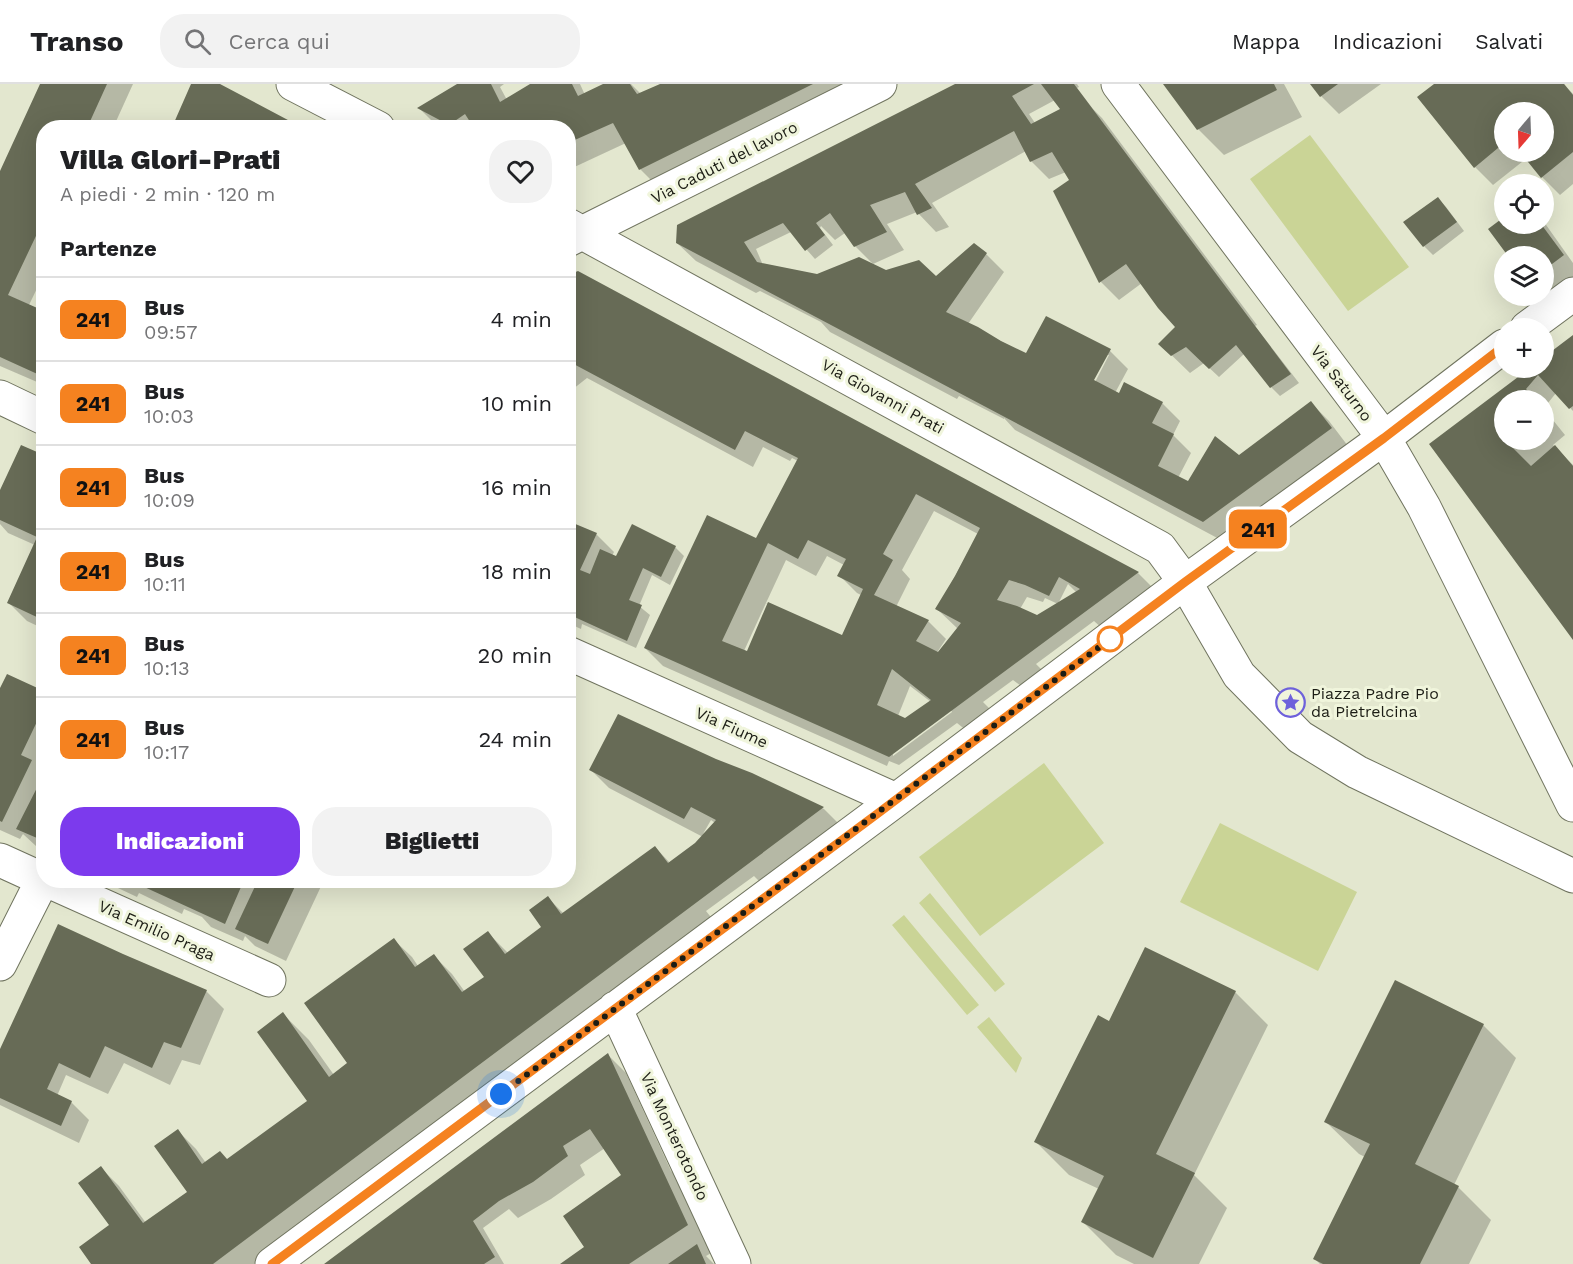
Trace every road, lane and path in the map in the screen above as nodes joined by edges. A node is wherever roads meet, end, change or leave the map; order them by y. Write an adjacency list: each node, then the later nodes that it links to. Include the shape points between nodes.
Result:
1 (292, 84): 4 (street)
2 (879, 84): 5 (street, Via Caduti del lavoro)
3 (1118, 84): 12 (street, Via Saturno)
4 (362, 120)
5 (576, 231)
6 (576, 234): 13 (street, Via Giovanni Prati, via 1160,548)
7 (1573, 294): 8 (street)
8 (1541, 318)
9 (1494, 354): 12 (street)
10 (0, 397): 11 (street)
11 (36, 414)
12 (1384, 438): 13 (street); 16 (street, Via Saturno, via 1424,507)
13 (1185, 582): 15 (street); 19 (street, Via Giovanni Prati, via 1239,675 1300,737 1357,772)
14 (576, 657): 15 (street, Via Fiume)
15 (896, 800): 24 (street)
16 (1573, 805)
17 (0, 860): 18 (street, Via Emilio Praga)
18 (36, 876)
19 (1573, 876)
20 (40, 888): 22 (street)
21 (62, 888): 23 (street, Via Emilio Praga)
22 (0, 964)
23 (269, 980)
24 (615, 1008): 25 (street); 26 (street, Via Monterotondo)
25 (272, 1264)
26 (734, 1264)

